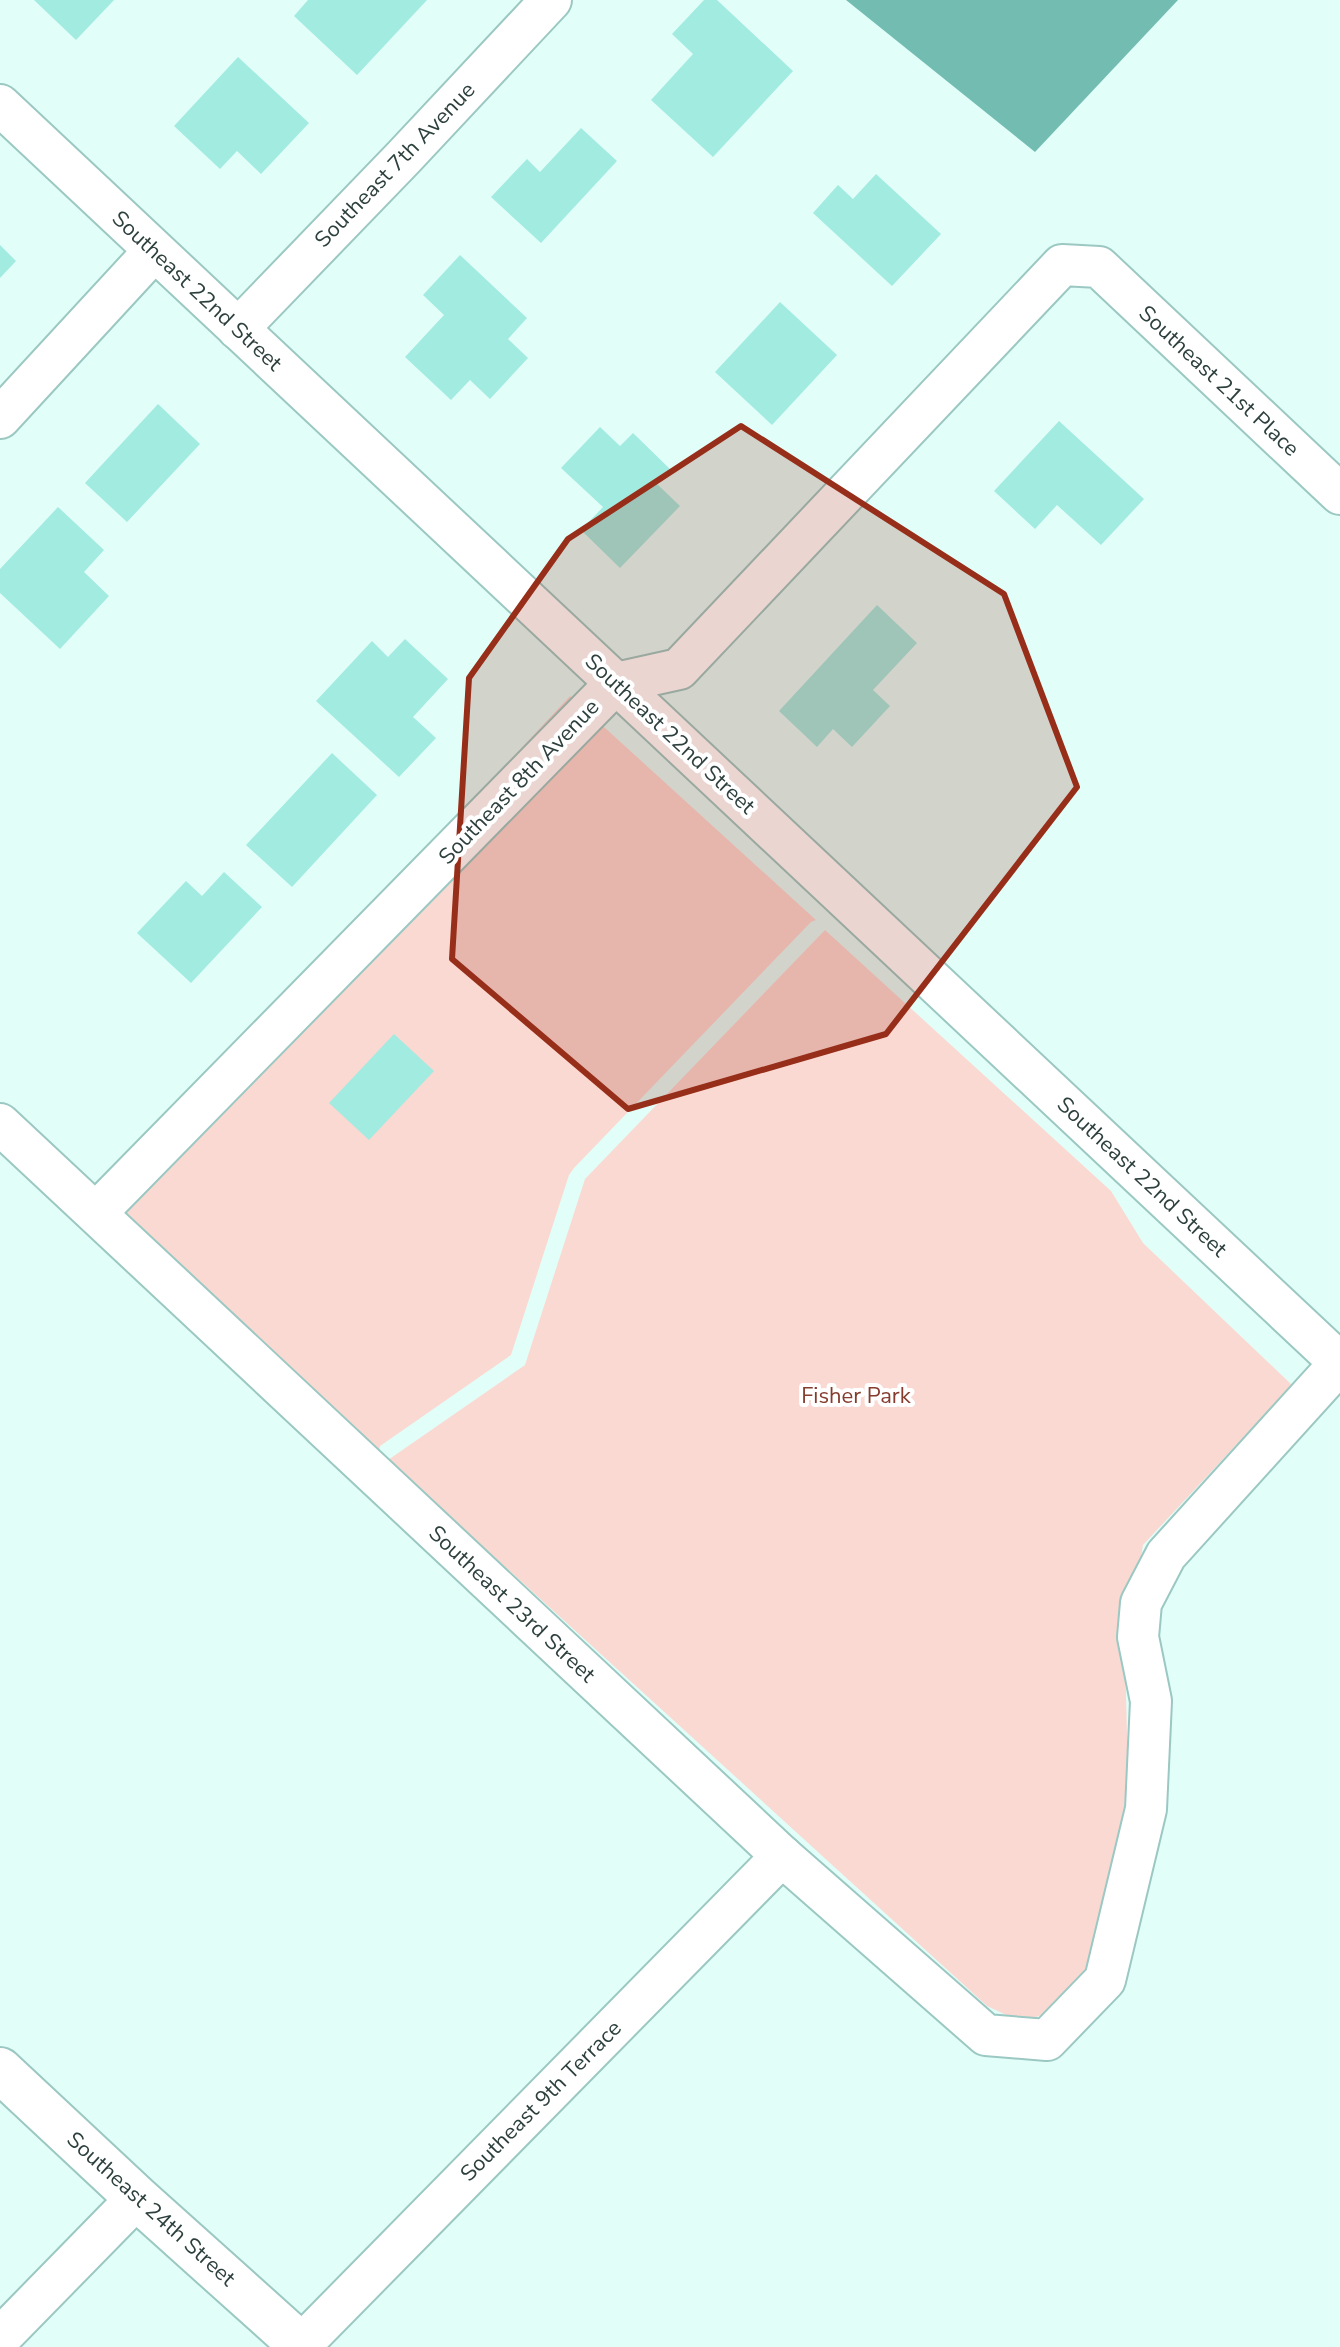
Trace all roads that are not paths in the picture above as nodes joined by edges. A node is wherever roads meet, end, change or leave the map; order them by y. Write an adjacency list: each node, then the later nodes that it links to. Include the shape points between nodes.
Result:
1 (551, 0): 5 (street, Southeast 7th Avenue)
2 (0, 105): 3 (street, Southeast 22nd Street)
3 (154, 251): 5 (street, Southeast 22nd Street); 6 (street)
4 (1099, 267): 7 (street, Southeast 21st Place); 8 (street, Southeast 8th Avenue, via 1062,265 679,669)
5 (238, 329): 8 (street, Southeast 22nd Street)
6 (0, 418)
7 (1340, 494)
8 (616, 683): 10 (street, Southeast 8th Avenue); 11 (street, Southeast 22nd Street)
9 (0, 1124): 10 (street, Southeast 23rd Street)
10 (96, 1213): 12 (street, Southeast 23rd Street)
11 (1340, 1363): 12 (street, Southeast 23rd Street, via 1166,1555 1141,1603 1138,1637 1151,1701 1146,1809 1105,1980 1047,2040 986,2035)
12 (782, 1856): 16 (street, Southeast 9th Terrace)
13 (0, 2070): 14 (street, Southeast 24th Street)
14 (137, 2198): 15 (street); 16 (street, Southeast 24th Street)
15 (0, 2338)
16 (302, 2346)

